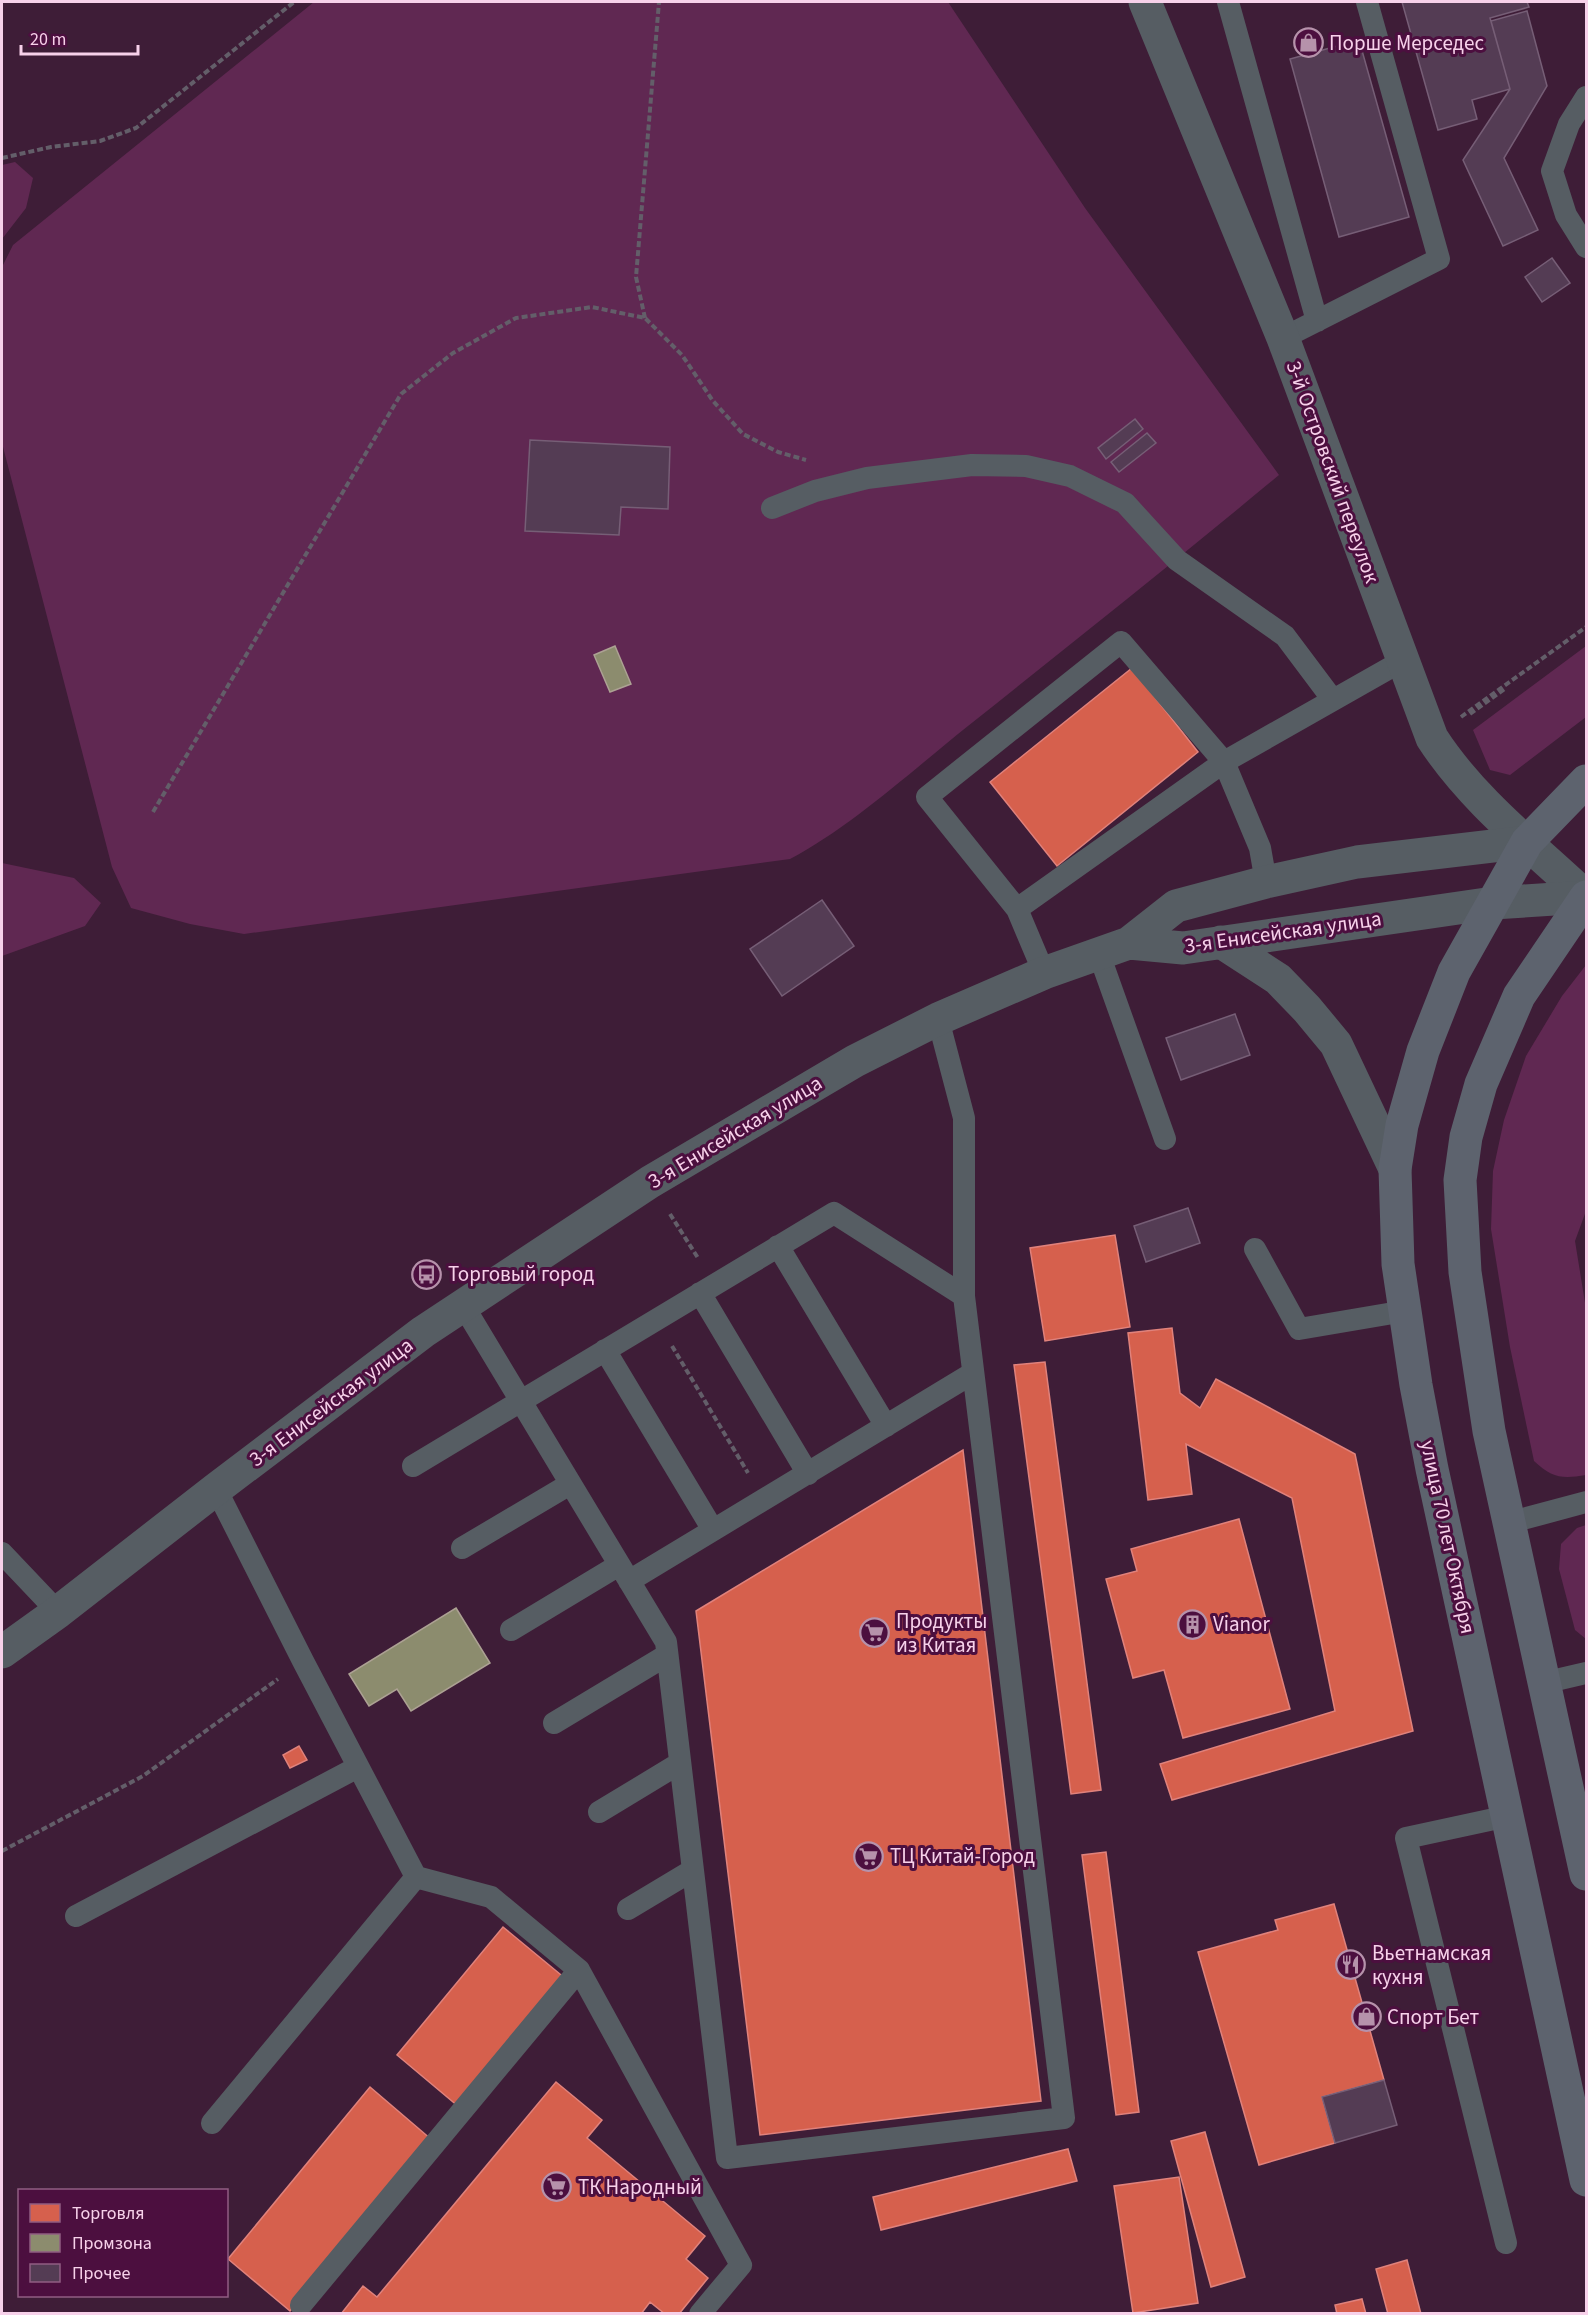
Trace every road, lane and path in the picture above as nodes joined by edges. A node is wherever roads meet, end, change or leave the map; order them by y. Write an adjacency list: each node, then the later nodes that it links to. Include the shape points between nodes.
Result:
1 (294, 2): 7 (path, via 136,128 100,141)
2 (659, 2): 9 (path, via 636,277)
3 (1145, 2): 11 (street, 3-й Островский переулок)
4 (1228, 2): 10 (lane)
5 (1367, 2): 10 (lane, via 1439,259)
6 (1587, 97): 8 (lane, via 1569,124 1552,171 1566,215)
7 (2, 158)
8 (1587, 247)
9 (645, 318): 12 (path, via 682,355 713,401 744,434 778,452); 21 (path, via 592,307 516,318 453,353 402,394)
10 (1317, 321): 11 (lane)
11 (1283, 338): 15 (street, 3-й Островский переулок)
12 (811, 462)
13 (772, 508): 16 (lane, via 814,491 867,478 972,465 1026,466 1070,476 1125,503 1177,560 1285,636)
14 (1587, 628): 17 (path); 18 (path)
15 (1402, 661): 16 (lane); 18 (street, 3-й Островский переулок)
16 (1333, 700): 19 (lane)
17 (1470, 714)
18 (1432, 738): 22 (street, 3-й Островский переулок, via 1469,788)
19 (1224, 762): 23 (lane, via 1260,848); 26 (lane); 26 (lane, via 1121,642 927,797)
20 (1587, 781): 22 (main road, улица 70 лет Октября)
21 (153, 812)
22 (1527, 842): 23 (street, via 1357,862); 24 (street, 3-й Островский переулок); 25 (main road, улица 70 лет Октября)
23 (1266, 882): 28 (street, via 1176,906)
24 (1586, 897): 25 (street, 3-я Енисейская улица); 48 (main road, via 1519,996 1481,1084 1466,1137 1460,1180 1465,1272 1489,1431)
25 (1493, 903): 27 (street, 3-я Енисейская улица); 32 (main road, улица 70 лет Октября, via 1454,972 1423,1051 1402,1125)
26 (1017, 909): 29 (lane)
27 (1221, 942): 28 (street, 3-я Енисейская улица, via 1183,948); 32 (street, via 1278,979 1336,1044)
28 (1114, 948): 29 (street, 3-я Енисейская улица); 31 (lane)
29 (1044, 973): 30 (street, 3-я Енисейская улица)
30 (938, 1019): 36 (lane, via 964,1118); 37 (street, 3-я Енисейская улица, via 855,1061 708,1147)
31 (1165, 1139)
32 (1395, 1169): 38 (main road, улица 70 лет Октября, via 1398,1264)
33 (778, 1246): 35 (lane); 36 (lane, via 834,1213); 42 (lane)
34 (1255, 1249): 38 (lane, via 1299,1329)
35 (700, 1293): 39 (lane); 44 (lane)
36 (964, 1296): 40 (lane)
37 (463, 1305): 41 (lane); 46 (street, 3-я Енисейская улица)
38 (1405, 1311): 64 (main road, улица 70 лет Октября, via 1432,1469)
39 (605, 1350): 41 (lane); 49 (lane)
40 (974, 1373): 42 (lane); 66 (lane, via 1064,2118 727,2158)
41 (521, 1401): 43 (lane); 45 (lane)
42 (886, 1426): 44 (lane)
43 (413, 1466)
44 (807, 1474): 49 (lane)
45 (570, 1484): 50 (lane); 52 (lane)
46 (216, 1489): 53 (street, 3-я Енисейская улица); 57 (lane)
47 (1587, 1502): 48 (lane)
48 (1508, 1523): 59 (main road)
49 (713, 1530): 52 (lane)
50 (462, 1548)
51 (2, 1553): 53 (lane)
52 (624, 1573): 54 (lane); 56 (lane, via 666,1642)
53 (58, 1612): 55 (street, 3-я Енисейская улица)
54 (511, 1630)
55 (2, 1652)
56 (667, 1655): 60 (lane); 61 (lane)
57 (303, 1661): 62 (lane); 65 (path, via 143,1776)
58 (1587, 1673): 59 (lane)
59 (1543, 1683): 67 (main road)
60 (554, 1723)
61 (680, 1763): 63 (lane); 66 (lane)
62 (358, 1767): 68 (lane); 70 (lane)
63 (598, 1812)
64 (1508, 1816): 73 (main road, улица 70 лет Октября); 74 (lane, via 1406,1838)
65 (2, 1851)
66 (693, 1870): 69 (lane)
67 (1587, 1874)
68 (416, 1877): 71 (lane, via 491,1897); 72 (lane)
69 (628, 1909)
70 (75, 1916)
71 (579, 1970): 75 (lane, via 741,2265); 76 (lane)
72 (212, 2123)
73 (1587, 2180)
74 (1506, 2243)
75 (720, 2304): 77 (lane)
76 (301, 2305)
77 (700, 2313)

